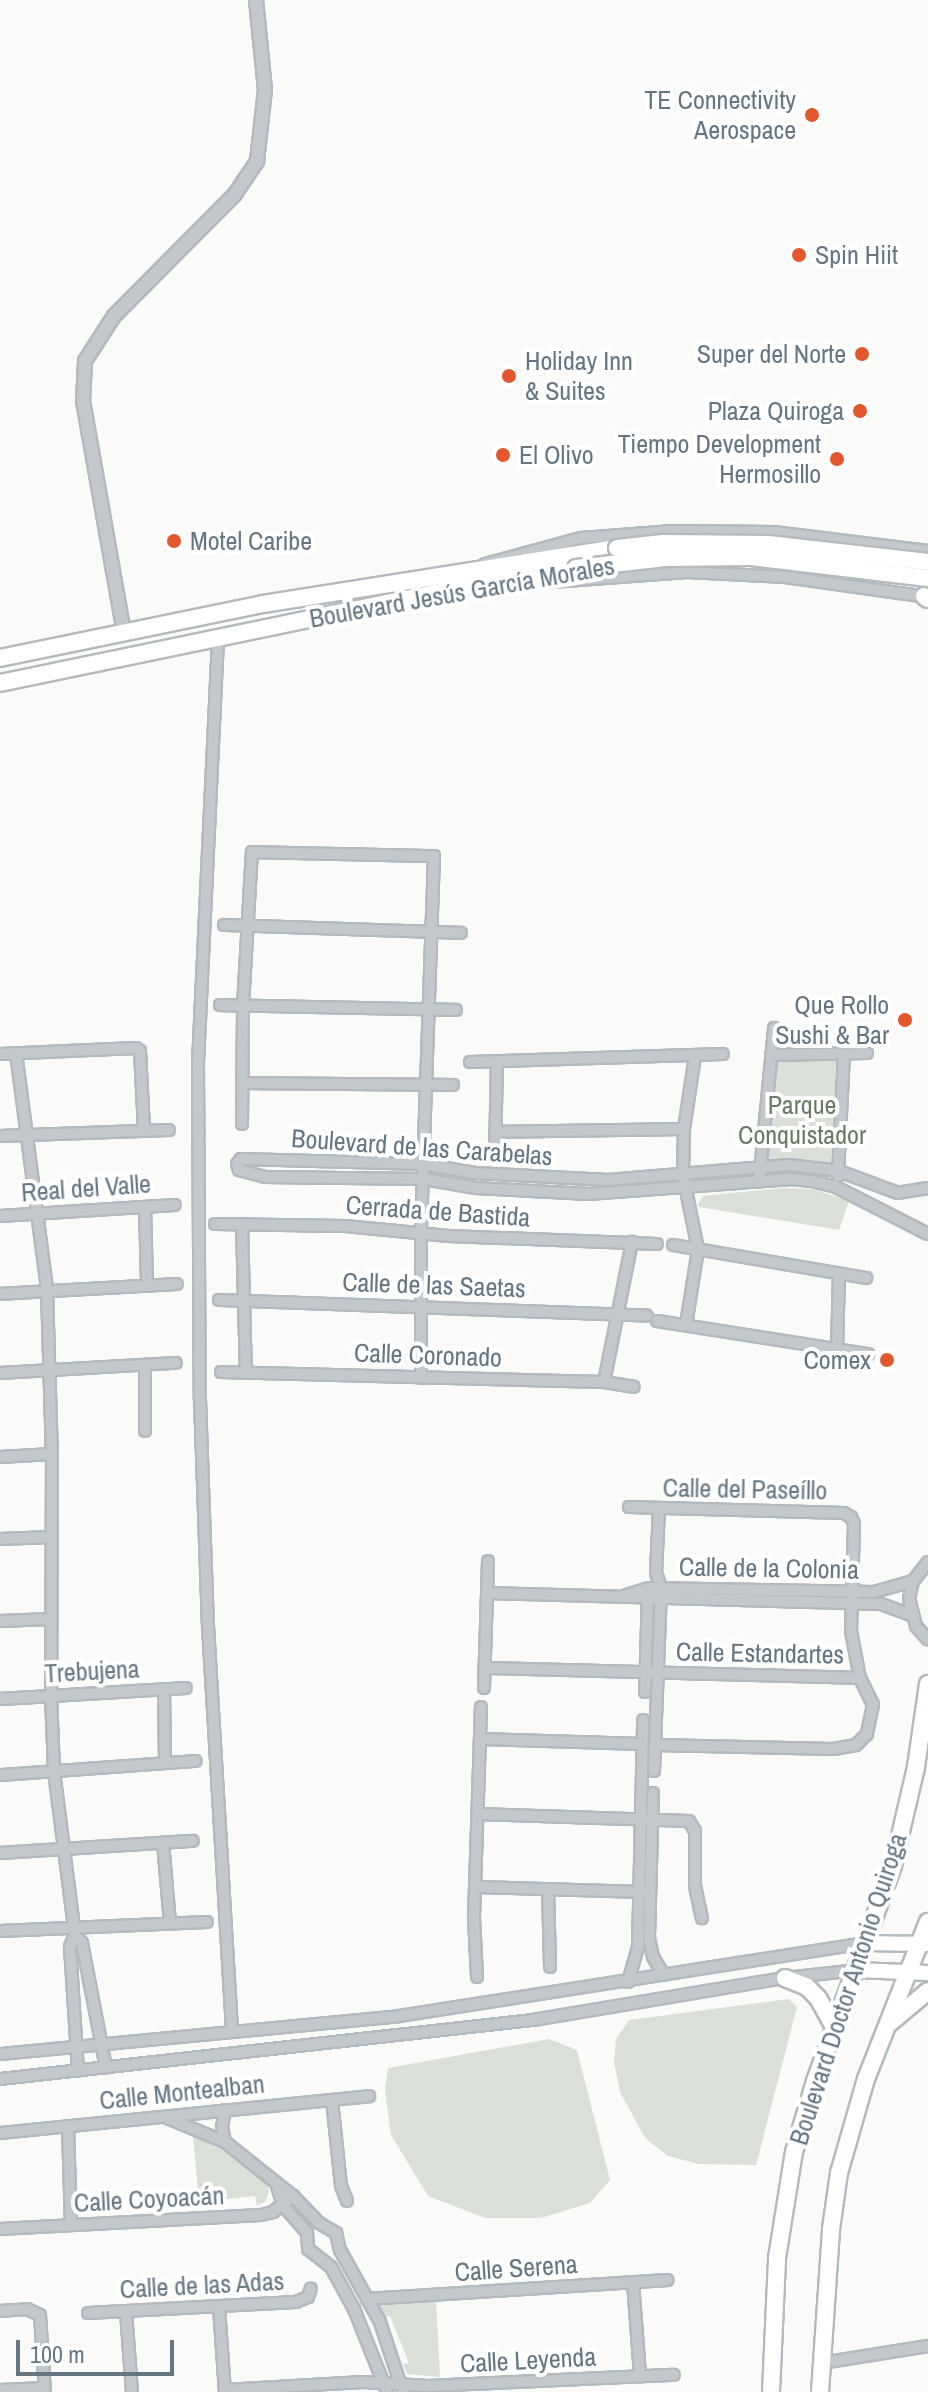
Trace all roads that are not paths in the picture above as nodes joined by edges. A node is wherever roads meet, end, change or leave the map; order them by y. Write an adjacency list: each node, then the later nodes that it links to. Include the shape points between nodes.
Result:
1 (256, 0): 10 (street, via 265,90 257,161 235,194 114,316 85,361 83,401)
2 (895, 546): 3 (street); 5 (street, via 774,532 673,531 581,538 506,555); 8 (street, via 903,555 903,577)
3 (928, 551)
4 (928, 562): 5 (main road, Boulevard Jesús García Morales, bridge, via 768,544 663,543)
5 (476, 568): 10 (main road, Boulevard Jesús García Morales)
6 (928, 578): 7 (main road, Boulevard Jesús García Morales, bridge, via 751,557 665,558 517,576)
7 (472, 588): 8 (street, via 687,572); 11 (main road, Boulevard Jesús García Morales)
8 (886, 589): 9 (street)
9 (927, 597)
10 (124, 633): 12 (main road, Boulevard Jesús García Morales)
11 (218, 639): 13 (main road, Boulevard Jesús García Morales); 159 (street, via 198,1062 200,1399)
12 (0, 658)
13 (0, 683)
14 (224, 925): 15 (street)
15 (249, 927): 16 (street); 16 (street, via 252,852 429,854 437,861); 19 (street)
16 (433, 931): 17 (street); 20 (street)
17 (461, 933)
18 (220, 1005): 19 (street)
19 (243, 1006): 20 (street); 32 (street)
20 (427, 1010): 21 (street); 33 (street)
21 (456, 1010)
22 (774, 1028): 28 (street)
23 (16, 1053): 25 (street); 38 (street, via 136,1048); 40 (street)
24 (867, 1053): 27 (street)
25 (0, 1054)
26 (723, 1054): 29 (street)
27 (844, 1054): 28 (street); 45 (street)
28 (771, 1055): 44 (street)
29 (695, 1056): 31 (street); 36 (street)
30 (470, 1062): 31 (street)
31 (497, 1062): 39 (street)
32 (242, 1083): 33 (street); 35 (street)
33 (425, 1084): 34 (street); 43 (street)
34 (453, 1085)
35 (242, 1124)
36 (684, 1129): 39 (street); 46 (street)
37 (169, 1130): 38 (street)
38 (144, 1131): 40 (street)
39 (495, 1132): 42 (street)
40 (26, 1134): 41 (street); 54 (street)
41 (0, 1136)
42 (495, 1156)
43 (423, 1164): 46 (street, Boulevard de las Carabelas, via 507,1176 608,1180); 47 (street); 47 (street, Boulevard de las Carabelas, via 241,1159 237,1164 239,1170 265,1177)
44 (759, 1167): 45 (street, Boulevard de las Carabelas); 46 (street, Boulevard de las Carabelas); 48 (street)
45 (839, 1171): 49 (street); 50 (street, Boulevard de las Carabelas, via 898,1193)
46 (683, 1175): 51 (street)
47 (424, 1179): 51 (street, Boulevard de las Carabelas, via 476,1188 588,1194); 58 (street)
48 (759, 1182): 49 (street, Boulevard de las Carabelas, via 792,1179); 51 (street, Boulevard de las Carabelas)
49 (836, 1187): 59 (street, Boulevard de las Carabelas)
50 (928, 1188)
51 (684, 1189): 63 (street)
52 (175, 1205): 53 (street, Real del Valle)
53 (145, 1207): 54 (street, Real del Valle); 67 (street)
54 (38, 1213): 55 (street, Real del Valle); 68 (street)
55 (0, 1216)
56 (215, 1224): 57 (street, Cerrada de Bastida)
57 (242, 1224): 58 (street, Cerrada de Bastida); 71 (street)
58 (421, 1232): 60 (street, Cerrada de Bastida); 72 (street)
59 (928, 1234)
60 (632, 1242): 61 (street, Cerrada de Bastida); 73 (street)
61 (657, 1244)
62 (673, 1245): 63 (street)
63 (698, 1249): 64 (street); 74 (street)
64 (839, 1274): 65 (street); 75 (street)
65 (866, 1278)
66 (177, 1284): 67 (street)
67 (147, 1286): 68 (street)
68 (47, 1290): 69 (street); 79 (street)
69 (0, 1294)
70 (219, 1300): 71 (street, Calle de las Saetas)
71 (244, 1301): 72 (street, Calle de las Saetas); 81 (street)
72 (421, 1307): 73 (street, Calle de las Saetas); 83 (street)
73 (618, 1312): 74 (street, Calle de las Saetas); 84 (street)
74 (686, 1325): 75 (street)
75 (837, 1349): 76 (street)
76 (868, 1354)
77 (176, 1363): 78 (street)
78 (145, 1365): 79 (street); 86 (street)
79 (49, 1370): 82 (street); 87 (street)
80 (221, 1372): 81 (street, Calle Coronado)
81 (246, 1372): 83 (street, Calle Coronado)
82 (0, 1373)
83 (421, 1378): 84 (street, Calle Coronado)
84 (604, 1382): 85 (street, Calle Coronado)
85 (634, 1387)
86 (145, 1431)
87 (52, 1454): 88 (street); 91 (street)
88 (0, 1457)
89 (629, 1507): 90 (street, Calle del Paseíllo)
90 (659, 1509): 95 (street, Calle Estandartes); 97 (street, Calle del Paseíllo, via 848,1514 854,1528)
91 (51, 1537): 92 (street); 103 (street)
92 (0, 1539)
93 (488, 1561): 98 (street)
94 (928, 1562): 96 (street)
95 (656, 1573): 99 (street, Calle Estandartes); 100 (street, Calle Estandartes)
96 (913, 1581): 97 (street, Calle de la Colonia, via 884,1591); 102 (street)
97 (851, 1591): 100 (street, Calle de la Colonia); 101 (street, Calle del Paseíllo)
98 (487, 1593): 99 (street, Calle de la Colonia); 106 (street)
99 (648, 1594): 100 (street, Calle de la Colonia); 107 (street, Calle Estandartes)
100 (661, 1594): 101 (street, Calle de la Colonia); 108 (street, Calle Estandartes)
101 (851, 1604): 102 (street, Calle de la Colonia, via 889,1605); 109 (street, Calle del Paseíllo)
102 (911, 1615): 105 (street)
103 (51, 1619): 104 (street); 115 (street)
104 (0, 1621)
105 (928, 1640)
106 (485, 1668): 107 (street, Calle Estandartes); 112 (street)
107 (645, 1672): 108 (street, Calle Estandartes); 114 (street, Calle Estandartes)
108 (658, 1673): 109 (street, Calle Estandartes); 121 (street, Calle Estandartes)
109 (860, 1678): 121 (street, Calle del Paseíllo, via 872,1697 873,1718 867,1734 848,1748)
110 (928, 1684): 144 (main road, Boulevard Doctor Antonio Quiroga, via 916,1767)
111 (186, 1688): 113 (street, Trebujena)
112 (484, 1688)
113 (164, 1689): 115 (street, Trebujena); 123 (street)
114 (645, 1692)
115 (51, 1696): 116 (street, Trebujena); 124 (street)
116 (0, 1699)
117 (481, 1707): 119 (street)
118 (643, 1720): 120 (street)
119 (481, 1739): 120 (street); 128 (street)
120 (642, 1744): 129 (street)
121 (656, 1745): 125 (street, Calle Estandartes)
122 (196, 1761): 123 (street)
123 (165, 1763): 124 (street)
124 (54, 1771): 126 (street); 133 (street)
125 (654, 1771)
126 (0, 1775)
127 (653, 1793): 130 (street)
128 (478, 1814): 129 (street); 135 (street)
129 (640, 1817): 130 (street); 137 (street)
130 (653, 1818): 137 (street); 138 (street, via 693,1825)
131 (193, 1841): 132 (street)
132 (163, 1843): 133 (street); 141 (street)
133 (63, 1849): 134 (street); 143 (street)
134 (0, 1853)
135 (475, 1887): 136 (street); 152 (street)
136 (548, 1889): 137 (street); 147 (street)
137 (645, 1892): 146 (street)
138 (702, 1918)
139 (207, 1922): 141 (street)
140 (928, 1922): 145 (main road, Boulevard Doctor Antonio Quiroga)
141 (170, 1923): 143 (street)
142 (0, 1931): 143 (street)
143 (75, 1931): 161 (street); 162 (street, via 70,1947)
144 (868, 1943): 145 (main road); 148 (main road, Boulevard Doctor Antonio Quiroga); 151 (street)
145 (924, 1944): 149 (main road, Boulevard Doctor Antonio Quiroga)
146 (644, 1947): 151 (street); 154 (street)
147 (550, 1967)
148 (857, 1970): 149 (main road); 153 (street); 157 (main road, Boulevard Doctor Antonio Quiroga)
149 (907, 1972): 150 (main road); 158 (main road, Boulevard Doctor Antonio Quiroga)
150 (928, 1973)
151 (664, 1975): 154 (street)
152 (477, 1977)
153 (785, 1978): 157 (main road, via 807,1987); 160 (street)
154 (628, 1982): 156 (street)
155 (928, 1991): 158 (main road)
156 (452, 2008): 159 (street); 160 (street)
157 (834, 2027): 202 (main road, Boulevard Doctor Antonio Quiroga, via 794,2152 777,2258)
158 (885, 2028): 193 (main road, Boulevard Doctor Antonio Quiroga, via 850,2125 839,2173)
159 (232, 2030): 161 (street)
160 (454, 2030): 164 (street)
161 (102, 2043): 162 (street); 164 (street)
162 (75, 2045): 163 (street); 165 (street)
163 (0, 2054)
164 (106, 2068): 165 (street)
165 (78, 2071): 166 (street)
166 (0, 2079)
167 (369, 2096): 168 (street, Calle Montealban)
168 (332, 2100): 169 (street, Calle Montealban); 176 (street)
169 (225, 2110): 170 (street, Calle Montealban); 173 (street)
170 (164, 2117): 171 (street, Calle Montealban); 173 (street)
171 (68, 2126): 172 (street, Calle Montealban); 179 (street)
172 (0, 2133)
173 (225, 2142): 174 (street)
174 (277, 2186): 175 (street); 177 (street)
175 (293, 2196): 177 (street, Calle Coyoacán); 178 (street)
176 (347, 2201)
177 (283, 2205): 179 (street, Calle Coyoacán, via 273,2212 236,2217); 181 (street)
178 (319, 2223): 181 (street); 182 (street, via 336,2233)
179 (71, 2225): 180 (street, Calle Coyoacán)
180 (0, 2229)
181 (307, 2233): 186 (street, via 308,2249 325,2260)
182 (358, 2280): 186 (street); 187 (street)
183 (667, 2280): 184 (street, Calle Serena)
184 (633, 2282): 187 (street, Calle Serena); 195 (street)
185 (311, 2288): 188 (street, Calle de las Adas, via 308,2297 296,2302)
186 (343, 2288): 196 (street)
187 (367, 2299): 197 (street)
188 (219, 2307): 190 (street, Calle de las Adas); 200 (street)
189 (0, 2311): 199 (street, via 27,2309 40,2315)
190 (126, 2311): 191 (street, Calle de las Adas); 201 (street)
191 (88, 2313)
192 (925, 2349): 193 (street)
193 (822, 2363): 203 (main road, Boulevard Doctor Antonio Quiroga)
194 (674, 2375): 195 (street, Calle Leyenda)
195 (640, 2376): 197 (street, Calle Leyenda)
196 (385, 2387): 197 (street, Calle Leyenda); 200 (street, Calle Leyenda)
197 (402, 2388)
198 (0, 2390): 199 (street)
199 (45, 2390)
200 (225, 2391)
201 (132, 2392)
202 (771, 2392)
203 (820, 2392)

